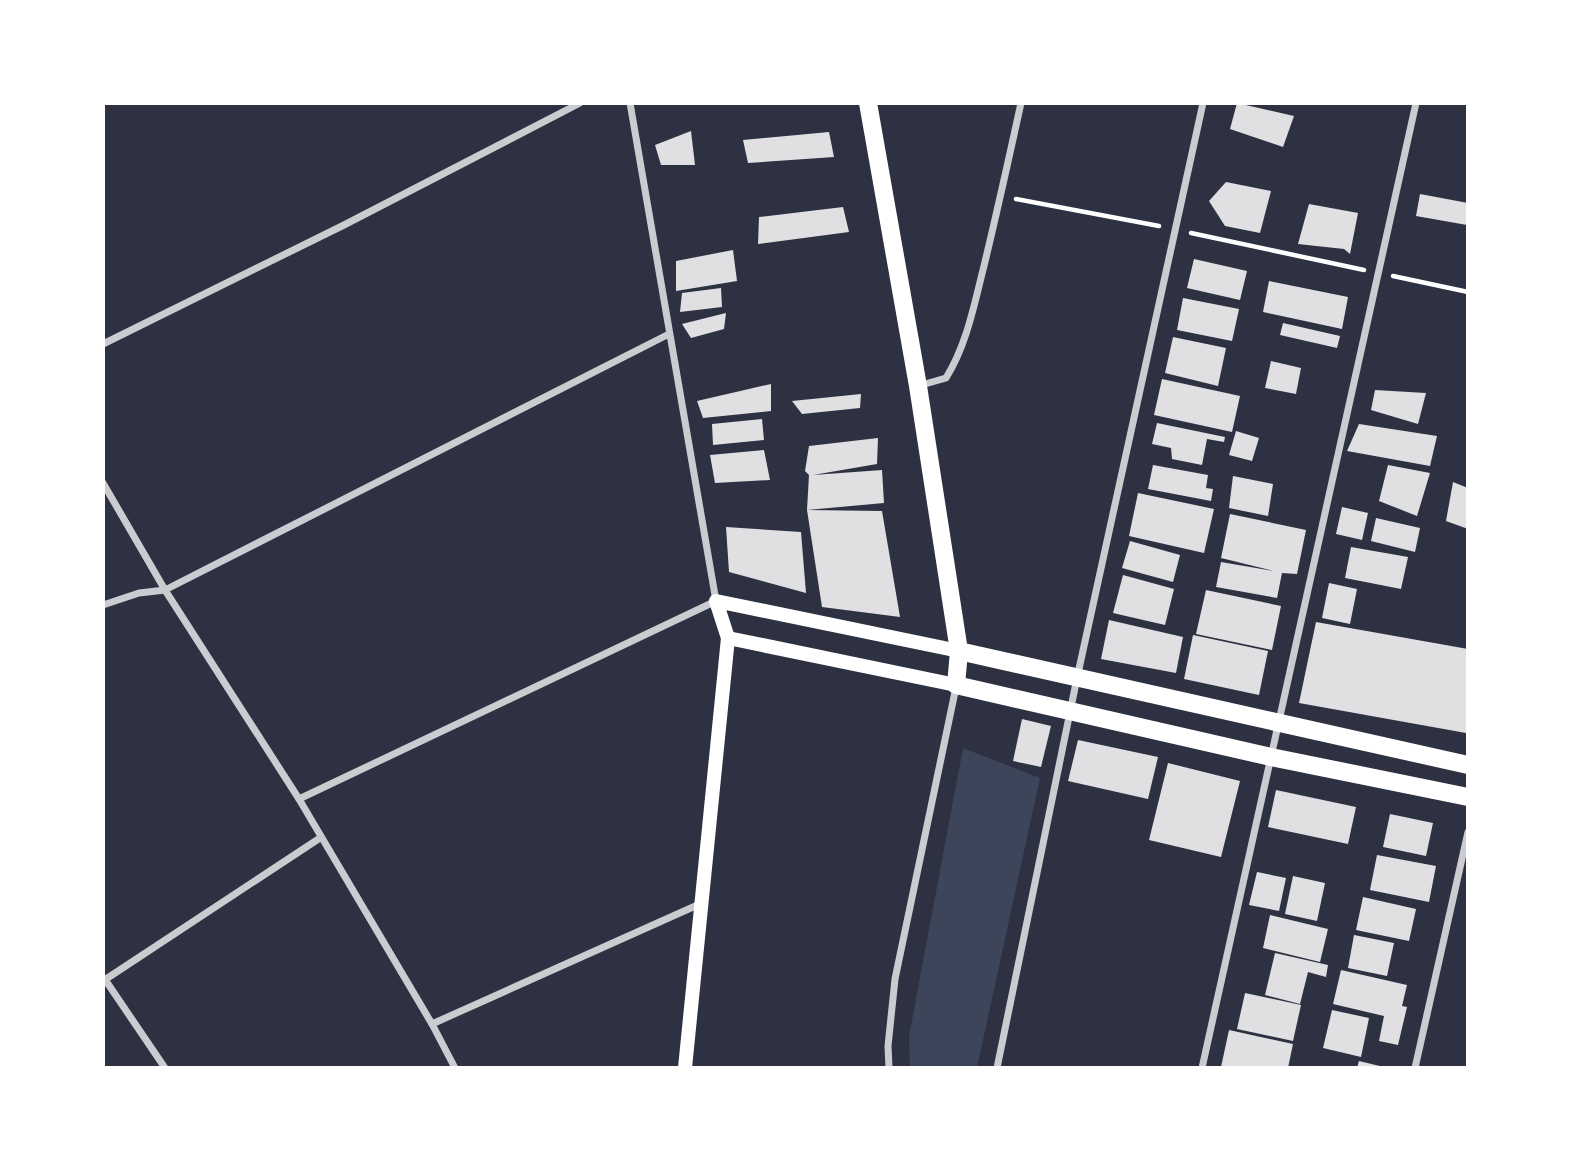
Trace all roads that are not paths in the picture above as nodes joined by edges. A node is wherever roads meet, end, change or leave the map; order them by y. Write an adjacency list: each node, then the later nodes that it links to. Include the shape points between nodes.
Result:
1 (580, 103): 8 (street)
2 (630, 103): 7 (street)
3 (869, 103): 9 (main road)
4 (1021, 103): 9 (street, via 966,336 946,378)
5 (1203, 103): 16 (street)
6 (1416, 103): 19 (street)
7 (669, 334): 11 (street); 12 (street)
8 (103, 344)
9 (918, 386): 15 (main road)
10 (103, 483): 11 (street)
11 (165, 590): 13 (street); 23 (street)
12 (716, 601): 14 (main road); 15 (main road); 23 (street)
13 (103, 605)
14 (728, 638): 17 (main road); 26 (main road)
15 (959, 651): 16 (main road); 17 (main road)
16 (1077, 678): 18 (street); 19 (main road)
17 (956, 685): 18 (main road); 32 (street, via 895,979)
18 (1071, 712): 20 (main road); 33 (street)
19 (1278, 722): 20 (street); 21 (main road)
20 (1271, 757): 22 (main road); 34 (street)
21 (1468, 765)
22 (1468, 797)
23 (299, 799): 25 (street)
24 (1468, 832): 35 (street)
25 (320, 838): 27 (street); 28 (street)
26 (702, 903): 28 (street); 31 (main road)
27 (104, 980): 29 (street)
28 (432, 1024): 30 (street)
29 (164, 1068)
30 (455, 1068)
31 (685, 1068)
32 (889, 1068)
33 (997, 1068)
34 (1202, 1068)
35 (1415, 1068)

